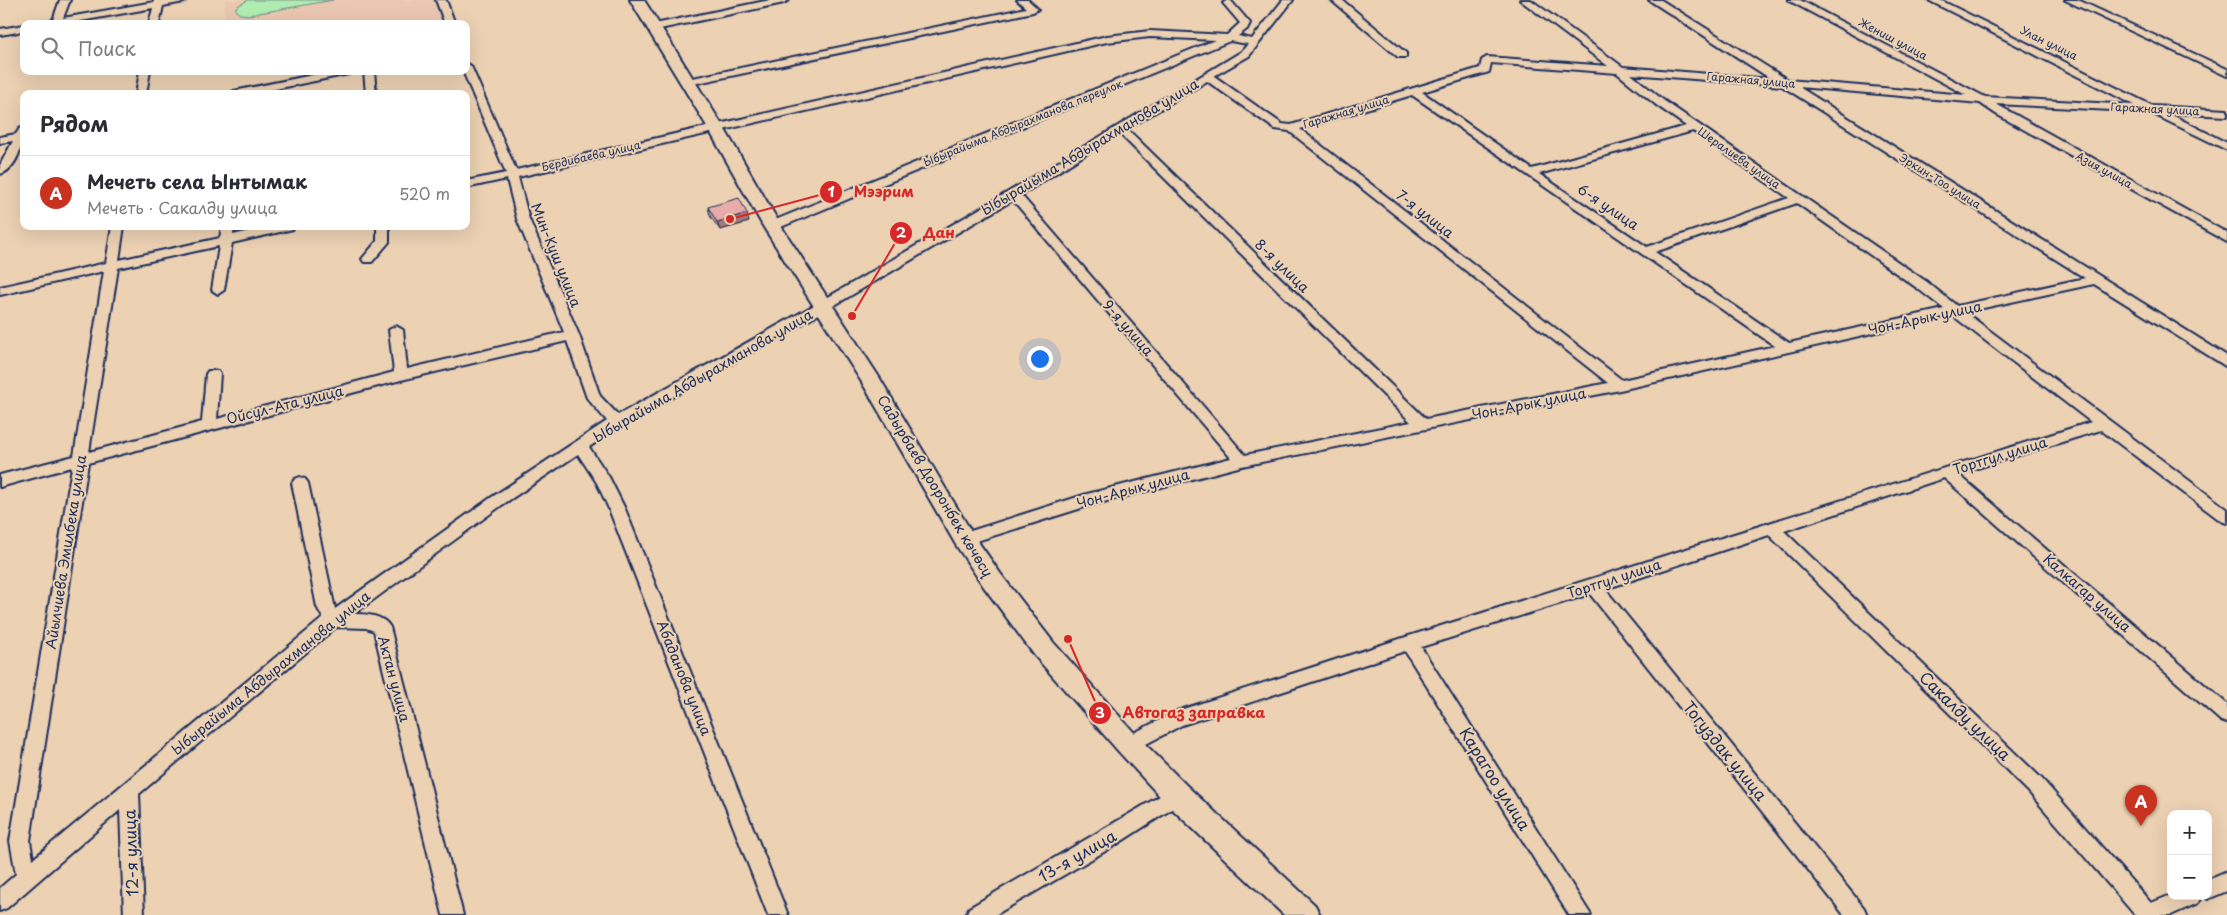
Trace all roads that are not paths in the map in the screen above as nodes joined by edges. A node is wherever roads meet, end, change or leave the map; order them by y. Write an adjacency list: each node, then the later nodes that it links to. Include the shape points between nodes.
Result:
1 (65, 0): 16 (street)
2 (181, 0): 14 (street)
3 (441, 0): 19 (street)
4 (637, 0): 20 (main road, Садырбаев Дооронбек көчөсү)
5 (784, 0): 20 (street)
6 (1022, 0): 33 (street, via 1033,9)
7 (1288, 0): 24 (street, Ыбырайыма Абдырахманова улица)
8 (1336, 0): 25 (street)
9 (1525, 0): 26 (street, Шералиева улица)
10 (1654, 0): 34 (street, Эркин-Тоо улица)
11 (1792, 0): 39 (street, Жениш улица)
12 (1933, 0): 40 (street, Улан улица)
13 (2070, 0): 27 (street)
14 (158, 2): 17 (street); 18 (street)
15 (1228, 3): 23 (street, Ыбырайыма Абдырахманова переулок, via 1245,23)
16 (55, 20)
17 (68, 20)
18 (155, 20)
19 (448, 20)
20 (655, 27): 33 (main road, Садырбаев Дооронбек көчөсү)
21 (20, 29): 22 (street)
22 (0, 32)
23 (1229, 38): 24 (street, Бердибаева улица); 43 (street, Бердибаева улица, via 1150,34 1107,39); 56 (street, Ыбырайыма Абдырахманова переулок)
24 (1255, 42): 32 (street, Ыбырайыма Абдырахманова улица, via 1245,54)
25 (1402, 55)
26 (1620, 70): 34 (street, Гаражная улица); 38 (street, Гаражная улица, via 1487,60 1485,70); 42 (street, Шералиева улица)
27 (2227, 73)
28 (144, 75): 35 (street)
29 (329, 75): 36 (street)
30 (369, 75): 37 (street)
31 (470, 75): 52 (street, Мин-Куш улица)
32 (1207, 76): 44 (street, Ыбырайыма Абдырахманова улица); 45 (street, 7-я улица, via 1279,127)
33 (688, 82): 43 (main road, Садырбаев Дооронбек көчөсү)
34 (1788, 83): 39 (street, Гаражная улица); 66 (street, Эркин-Тоо улица, via 1808,99)
35 (142, 90)
36 (254, 90)
37 (371, 90)
38 (1413, 91): 45 (street, Гаражная улица); 51 (street, 6-я улица)
39 (1983, 100): 40 (street, Гаражная улица); 61 (street, Азия улица)
40 (2154, 109): 41 (street, Гаражная улица); 49 (street, Улан улица)
41 (2227, 113)
42 (1695, 127): 51 (street); 55 (street, Шералиева улица)
43 (716, 128): 52 (street, Бердибаева улица); 56 (main road, Садырбаев Дооронбек көчөсү)
44 (1120, 128): 54 (street, Ыбырайыма Абдырахманова улица); 81 (street, 8-я улица)
45 (1292, 128): 77 (street, 7-я улица)
46 (20, 135): 47 (street)
47 (0, 140)
48 (20, 140): 50 (street)
49 (2227, 147)
50 (0, 171)
51 (1530, 173): 63 (street, 6-я улица)
52 (512, 174): 53 (street, Бердибаева улица); 72 (street, Мин-Куш улица, via 523,219)
53 (470, 184)
54 (1014, 194): 69 (street, Ыбырайыма Абдырахманова улица); 84 (street, 9-я улица)
55 (1798, 199): 63 (street); 70 (street, Шералиева улица)
56 (772, 226): 69 (main road, Садырбаев Дооронбек көчөсү)
57 (117, 230): 65 (street, Айылчиева Эмилбека улица)
58 (227, 230): 62 (street)
59 (271, 230): 62 (street)
60 (382, 230): 64 (street, via 383,242)
61 (2227, 238)
62 (226, 240): 65 (street); 67 (street)
63 (1647, 251): 73 (street, 6-я улица)
64 (368, 259)
65 (111, 266): 68 (street); 83 (street, Айылчиева Эмилбека улица)
66 (2097, 279): 70 (street, Чон-Арык улица); 74 (street, Эркин-Тоо улица)
67 (218, 290)
68 (0, 291)
69 (823, 306): 78 (street, Ыбырайыма Абдырахманова улица); 90 (main road, Садырбаев Дооронбек көчөсү, via 872,382)
70 (1956, 312): 73 (street, Чон-Арык улица); 80 (street, Шералиева улица)
71 (396, 330): 76 (street)
72 (572, 335): 76 (street, Ойсул-Ата улица); 78 (street, Мин-Куш улица, via 594,398)
73 (1786, 347): 77 (street, Чон-Арык улица)
74 (2227, 362)
75 (213, 374): 79 (street)
76 (401, 375): 79 (street, Ойсул-Ата улица)
77 (1620, 386): 81 (street, Чон-Арык улица)
78 (616, 422): 82 (street, Ыбырайыма Абдырахманова улица)
79 (209, 424): 83 (street, Ойсул-Ата улица)
80 (2104, 424): 85 (street, Тортгул улица); 88 (street, Шералиева улица)
81 (1424, 425): 84 (street, Чон-Арык улица)
82 (581, 447): 92 (street, Ыбырайыма Абдырахманова улица, via 496,501); 105 (street, Абаданова улица, via 604,481 617,509)
83 (81, 460): 86 (street, Ойсул-Ата улица); 98 (street, Айылчиева Эмилбека улица, via 20,841)
84 (1242, 461): 90 (street, Чон-Арык улица, via 1087,500)
85 (1946, 472): 89 (street, Тортгул улица); 94 (street, Калкагар улица)
86 (0, 481)
87 (300, 483): 92 (street, via 326,607)
88 (2227, 517)
89 (1771, 528): 91 (street, Тортгул улица); 110 (street, Сакалду улица, via 2035,785)
90 (964, 539): 95 (main road, Садырбаев Дооронбек көчөсү, via 1044,649)
91 (1593, 586): 93 (street, Тортгул улица); 109 (street, Тогуздак улица)
92 (333, 620): 96 (street, Ыбырайыма Абдырахманова улица); 104 (street, Актан улица, via 368,621 381,627)
93 (1409, 643): 95 (street, Тортгул улица, via 1177,719); 108 (street, Карагоо улица)
94 (2227, 715)
95 (1129, 745): 97 (main road, Садырбаев Дооронбек көчөсү)
96 (129, 790): 98 (street, Ыбырайыма Абдырахманова улица); 103 (street, 12-я улица)
97 (1177, 795): 106 (street, 13-я улица); 107 (main road, Садырбаев Дооронбек көчөсү)
98 (27, 878): 102 (street, Ыбырайыма Абдырахманова улица)
99 (2227, 881): 100 (street)
100 (2212, 887)
101 (2182, 900): 110 (street)
102 (0, 901)
103 (134, 915)
104 (453, 915)
105 (778, 915)
106 (976, 915)
107 (1305, 915)
108 (1581, 915)
109 (1857, 915)
110 (2148, 915)

